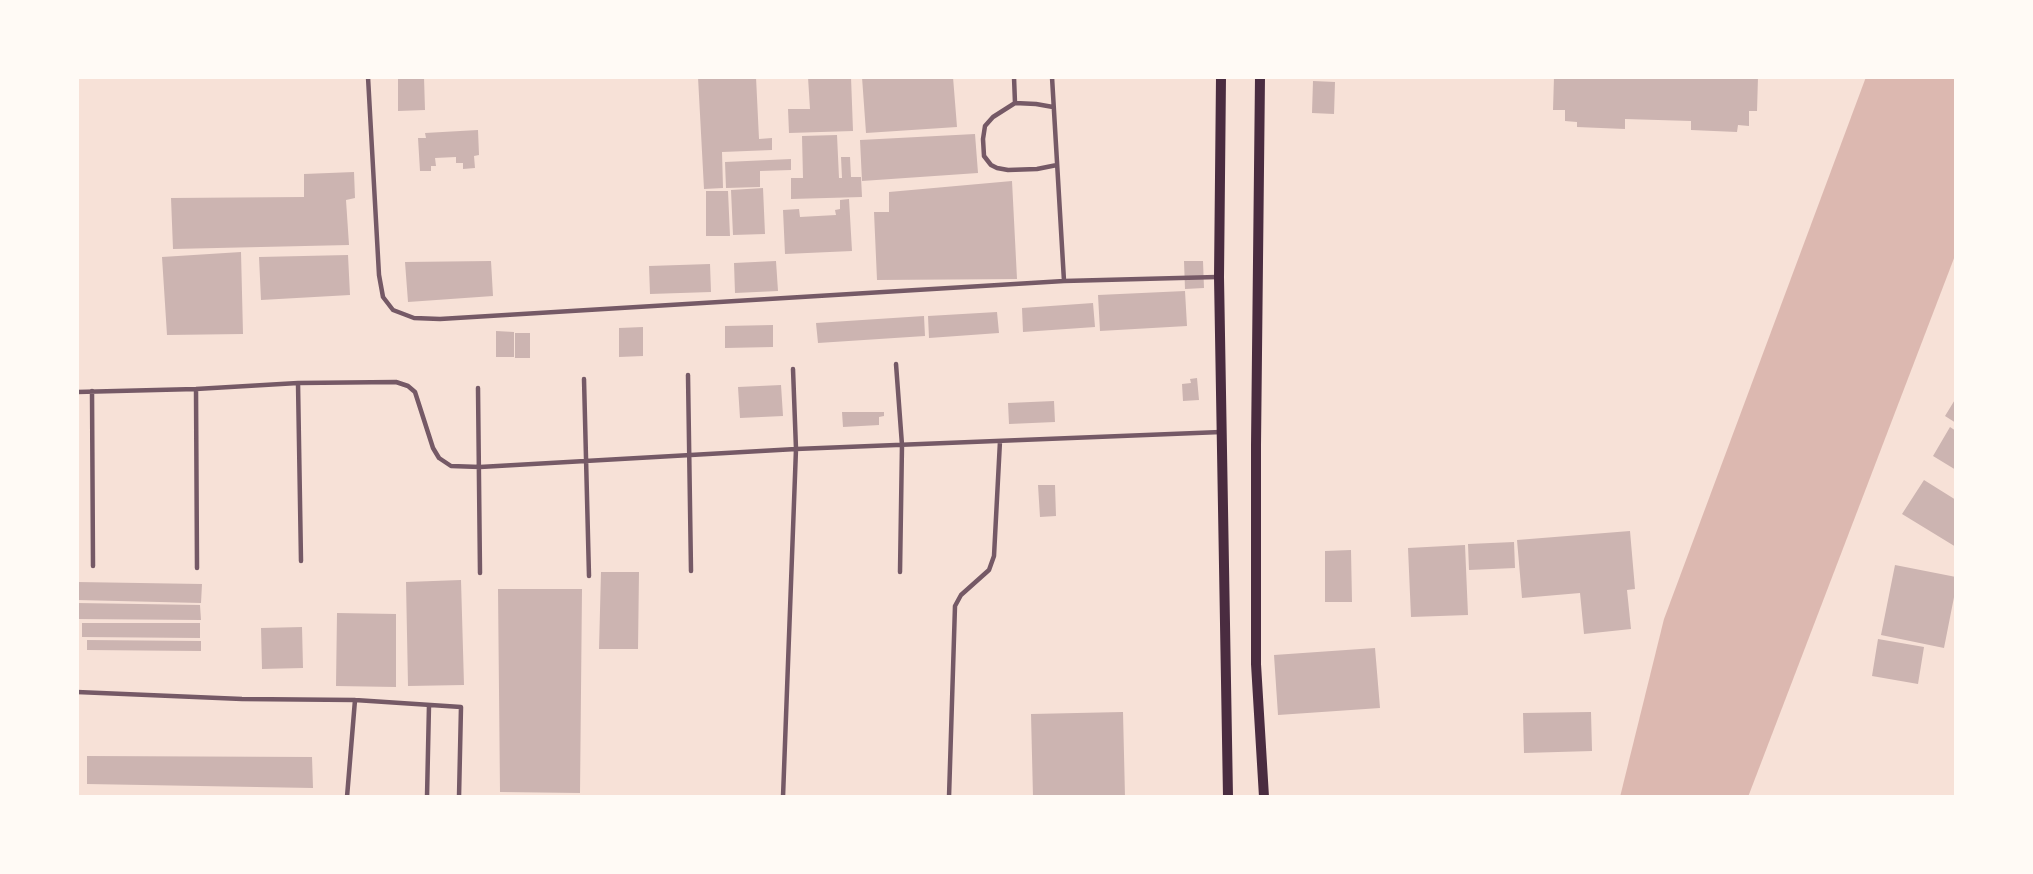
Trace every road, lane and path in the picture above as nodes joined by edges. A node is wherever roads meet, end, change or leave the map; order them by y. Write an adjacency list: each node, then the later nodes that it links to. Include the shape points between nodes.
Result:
1 (368, 77): 10 (lane, via 383,298 393,310 414,318)
2 (1014, 77): 6 (lane)
3 (1052, 77): 7 (lane)
4 (1221, 77): 9 (main road)
5 (1260, 77): 43 (main road, via 1256,664)
6 (1015, 103): 7 (lane); 8 (lane, via 985,125 987,161 1008,170)
7 (1053, 107): 8 (lane)
8 (1057, 165): 10 (lane)
9 (1219, 277): 10 (lane); 20 (main road)
10 (1064, 281)
11 (896, 364): 22 (lane)
12 (793, 369): 23 (lane)
13 (688, 375): 24 (lane)
14 (584, 379): 25 (lane)
15 (298, 383): 17 (lane); 26 (lane, via 396,382 408,386 415,392 439,458 451,466); 27 (lane)
16 (478, 388): 26 (lane)
17 (196, 389): 18 (lane); 29 (lane)
18 (92, 391): 19 (lane); 28 (lane)
19 (77, 392)
20 (1222, 432): 21 (lane); 42 (main road)
21 (1000, 441): 22 (lane); 41 (lane, via 994,556 989,570 954,607)
22 (902, 445): 23 (lane); 31 (lane)
23 (796, 449): 24 (lane); 40 (lane)
24 (689, 454): 25 (lane); 30 (lane)
25 (585, 460): 26 (lane); 33 (lane)
26 (480, 467): 32 (lane)
27 (301, 561)
28 (93, 566)
29 (197, 568)
30 (691, 571)
31 (900, 572)
32 (481, 573)
33 (589, 576)
34 (77, 692): 35 (lane)
35 (355, 701): 36 (lane); 37 (lane)
36 (429, 705): 38 (lane); 39 (lane, via 461,707)
37 (347, 797)
38 (427, 797)
39 (459, 797)
40 (783, 797)
41 (949, 797)
42 (1228, 797)
43 (1264, 797)

